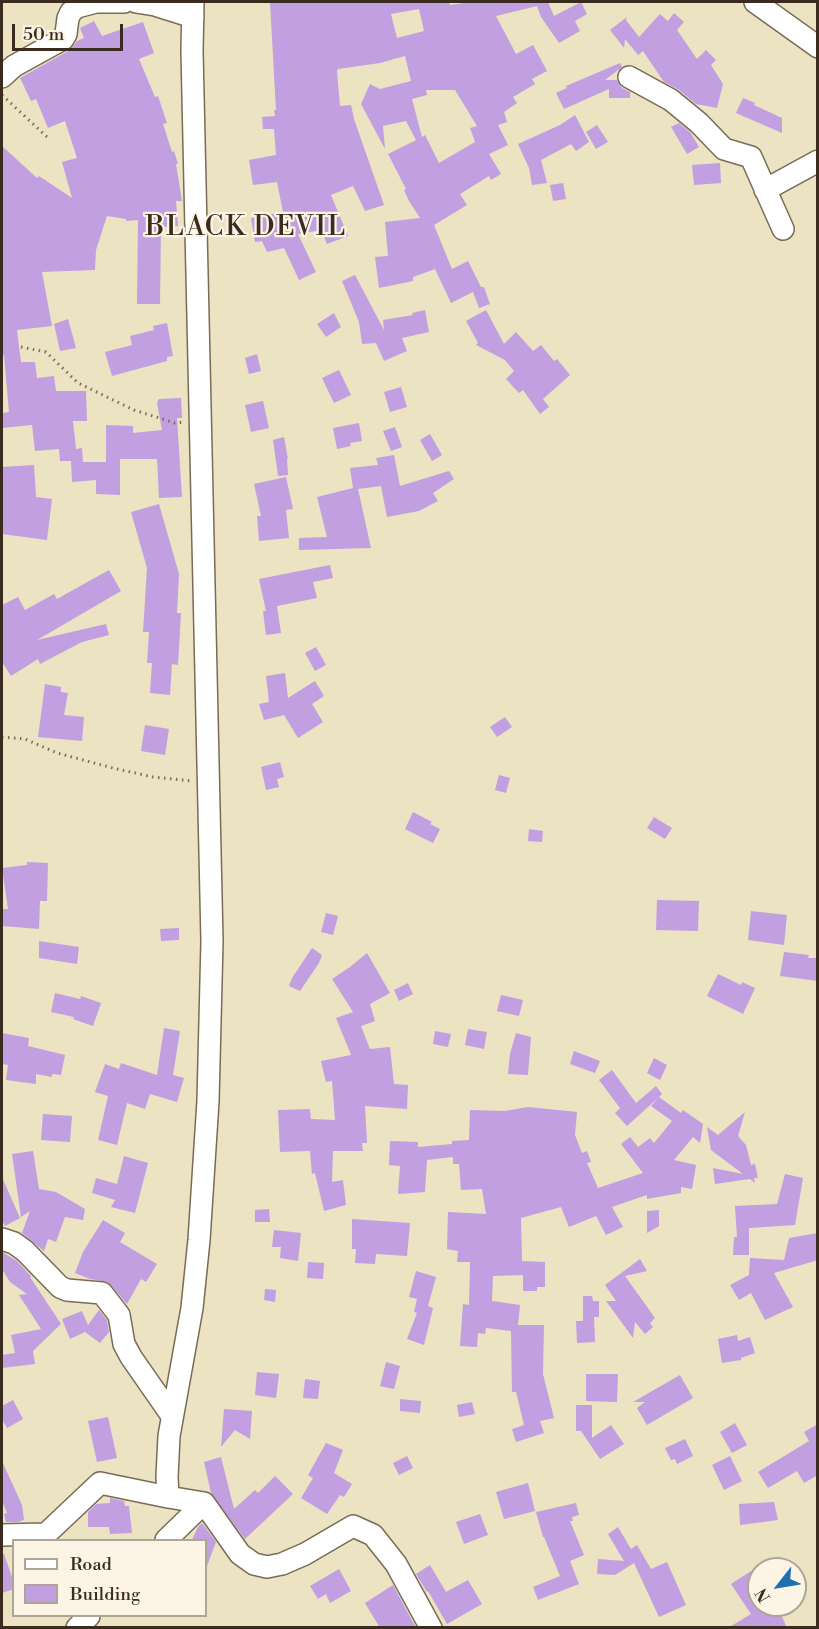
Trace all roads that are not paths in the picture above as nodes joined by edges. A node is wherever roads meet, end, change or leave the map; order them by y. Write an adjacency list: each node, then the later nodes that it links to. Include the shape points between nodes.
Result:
1 (124, 2): 6 (street, via 77,7 68,18 63,39)
2 (136, 2): 4 (street)
3 (755, 2): 5 (street)
4 (193, 9): 12 (street, via 212,941 203,1184 192,1308)
5 (818, 47)
6 (2, 77)
7 (629, 77): 9 (street, via 671,100 724,149 751,157)
8 (818, 160): 9 (street)
9 (765, 190): 10 (street)
10 (783, 229)
11 (2, 1239): 12 (street, via 25,1251 60,1287 102,1293 119,1315 130,1357)
12 (172, 1416): 13 (street)
13 (168, 1497): 14 (street); 15 (street, via 100,1483 46,1534)
14 (204, 1503): 16 (street); 19 (street, via 240,1554 267,1567 305,1554 353,1526 373,1535 396,1564)
15 (2, 1535)
16 (167, 1539)
17 (88, 1617): 18 (street)
18 (77, 1628)
19 (431, 1628)

